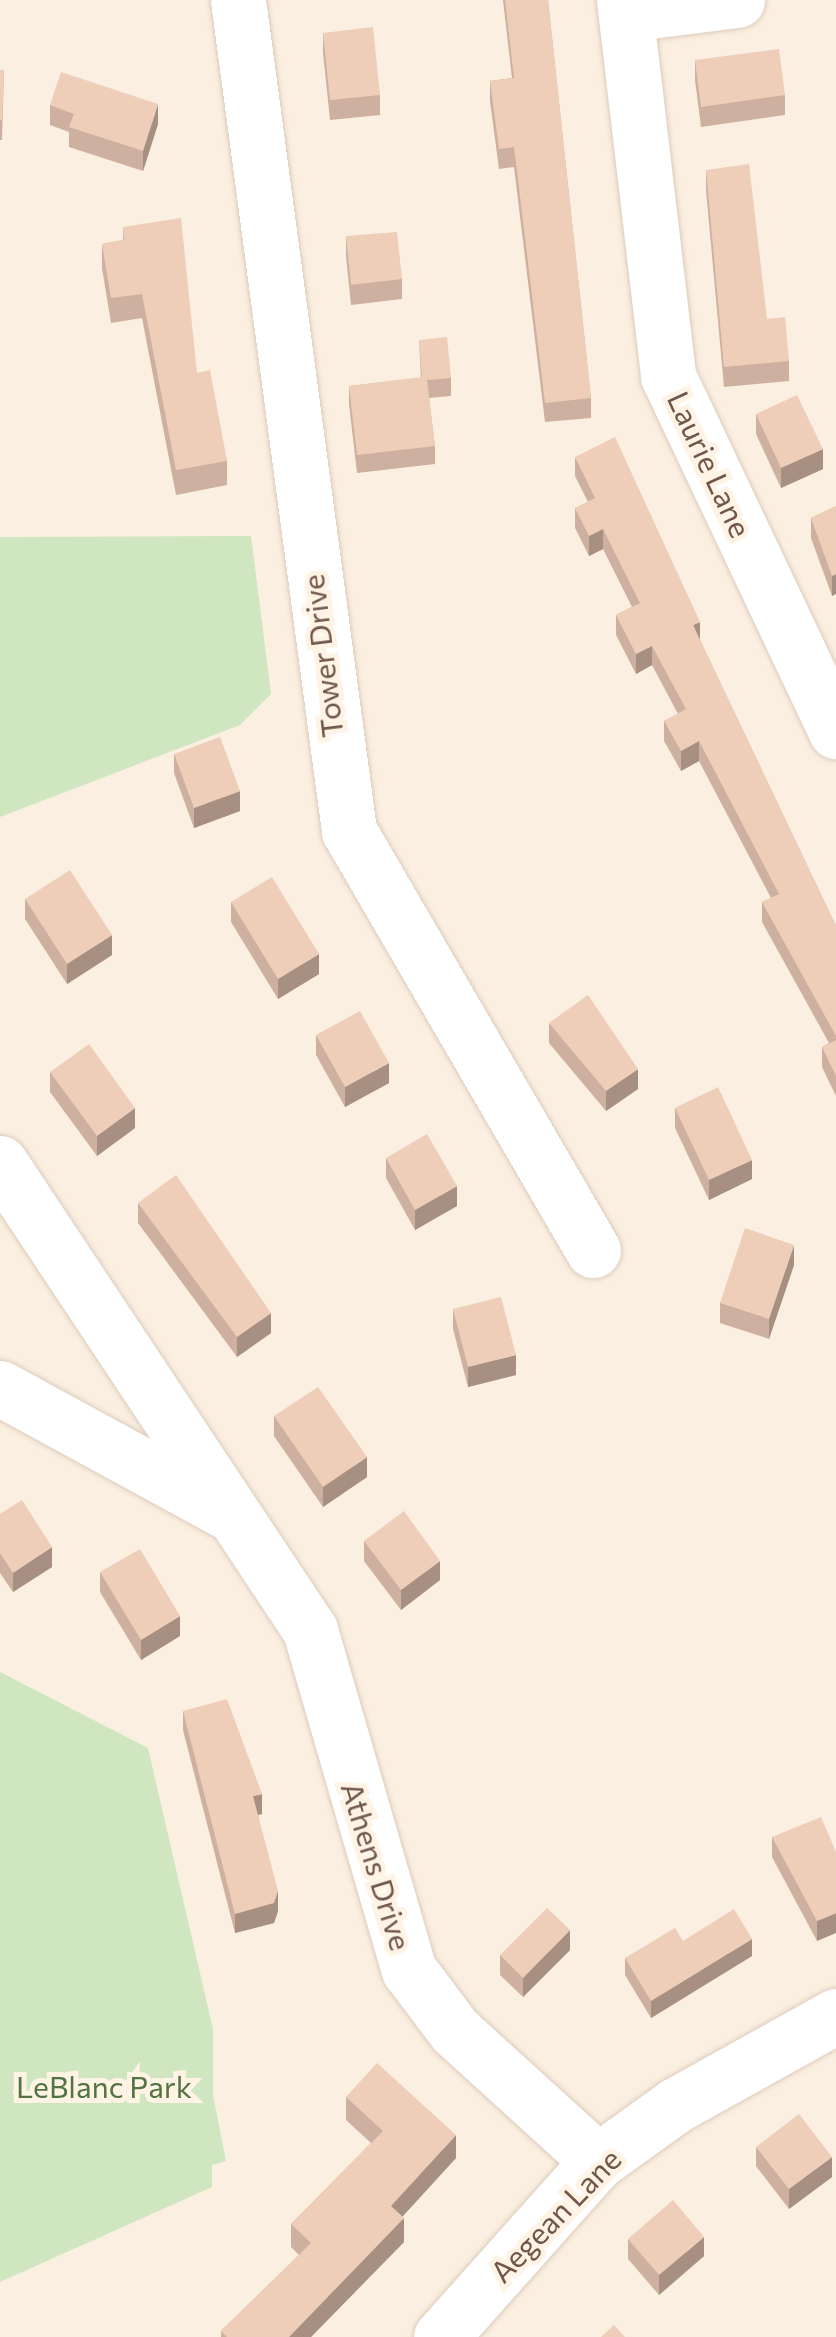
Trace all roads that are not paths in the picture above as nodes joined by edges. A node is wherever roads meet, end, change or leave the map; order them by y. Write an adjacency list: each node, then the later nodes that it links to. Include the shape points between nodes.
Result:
1 (238, 0): 6 (street, Tower Drive, via 349,831)
2 (737, 0): 3 (street)
3 (625, 7): 4 (street, Laurie Lane, via 668,376)
4 (836, 731)
5 (0, 1164): 8 (street, Athens Drive)
6 (592, 1250)
7 (0, 1388): 8 (street, Athens Drive)
8 (238, 1518): 10 (street, Athens Drive, via 310,1630 409,1970 454,2032)
9 (836, 2016): 10 (street, Aegean Lane, via 676,2106)
10 (598, 2162): 11 (street, Aegean Lane)
11 (440, 2337)

